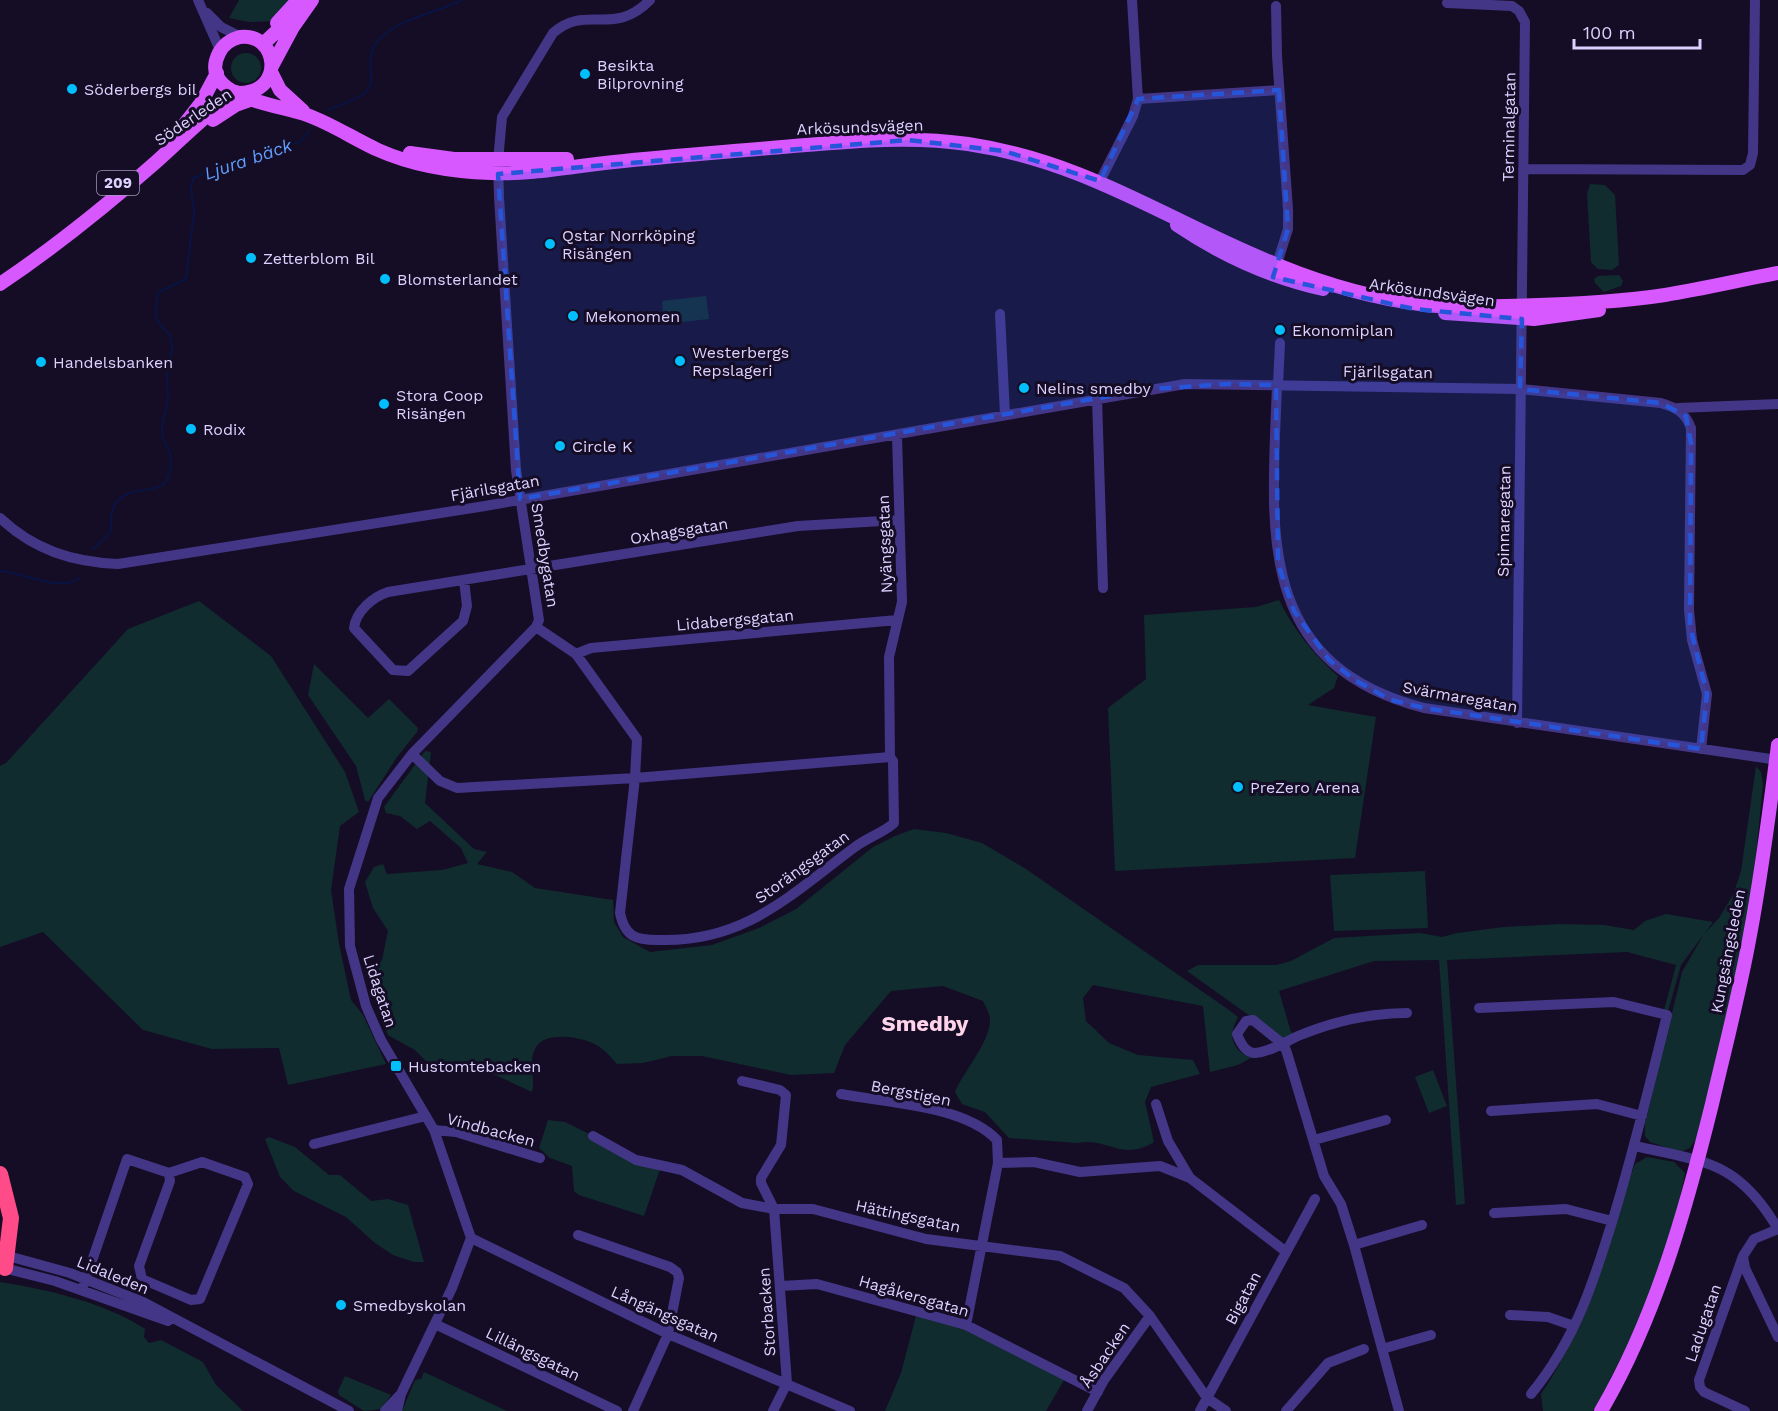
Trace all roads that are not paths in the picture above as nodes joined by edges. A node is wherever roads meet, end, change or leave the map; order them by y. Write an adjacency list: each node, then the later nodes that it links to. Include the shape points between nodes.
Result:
1 (298, 0): 10 (main road, via 270,29)
2 (304, 0): 10 (main road, via 285,25)
3 (312, 0): 12 (main road)
4 (650, 0): 18 (street, via 624,19 574,21 552,33 502,117)
5 (1132, 0): 16 (street)
6 (1755, 0): 19 (street, via 1750,165 1743,170)
7 (199, 3): 10 (street, via 221,27); 11 (street)
8 (1447, 3): 19 (street, Terminalgatan, via 1512,6 1525,22)
9 (1276, 6): 14 (street)
10 (252, 40): 11 (main road, via 229,41); 12 (main road, via 271,58)
11 (220, 50): 13 (main road)
12 (272, 69): 15 (main road, via 266,83); 17 (main road, Arkösundsvägen, via 280,90)
13 (217, 73): 15 (main road, via 226,87); 23 (main road, Söderleden / 209, via 201,103 166,142 87,209)
14 (1279, 90): 16 (street); 21 (street, via 1288,230)
15 (242, 95): 17 (main road, Arkösundsvägen); 25 (main road, Söderleden / 209, via 207,114 53,246)
16 (1138, 99): 20 (street)
17 (307, 114): 18 (main road, Arkösundsvägen, via 353,137 433,158)
18 (498, 167): 20 (main road, Arkösundsvägen, via 882,140 936,141 1013,153); 36 (street, Smedbygatan)
19 (1523, 170): 26 (street, Terminalgatan)
20 (1100, 181): 21 (main road, Arkösundsvägen, via 1138,199 1215,250)
21 (1275, 271): 26 (main road, Arkösundsvägen, via 1414,309 1470,317)
22 (1778, 273): 26 (main road, Arkösundsvägen, via 1646,297)
23 (0, 274)
24 (1778, 283): 26 (main road, Arkösundsvägen)
25 (0, 284)
26 (1522, 312): 30 (street, Spinnaregatan)
27 (999, 314): 34 (street)
28 (1280, 343): 29 (street, Svärmaregatan)
29 (1278, 385): 30 (street, Fjärilsgatan); 31 (street, Fjärilsgatan, via 1185,384); 45 (street, Svärmaregatan, via 1278,564 1286,594 1306,631 1329,660 1356,681 1391,699)
30 (1520, 389): 33 (street, Fjärilsgatan); 45 (street, Spinnaregatan)
31 (1097, 398): 34 (street, Fjärilsgatan); 41 (street)
32 (1778, 404): 33 (street, Fjärilsgatan)
33 (1678, 408): 47 (street, via 1691,428 1689,610 1692,640 1707,694)
34 (1005, 415): 35 (street, Fjärilsgatan)
35 (897, 436): 36 (street, Fjärilsgatan); 38 (street, Nyängsgatan)
36 (520, 499): 37 (street, Fjärilsgatan, via 118,564 74,560 51,552 35,545); 39 (street, Smedbygatan)
37 (0, 518)
38 (899, 520): 39 (street, Oxhagsgatan, via 798,526); 42 (street, Nyängsgatan, via 902,602)
39 (532, 570): 40 (street, Oxhagsgatan); 43 (street, Smedbygatan, via 540,612)
40 (464, 580): 40 (street, Oxhagsgatan, via 379,595 355,618 354,628 393,670 408,671 463,621 467,606)
41 (1103, 588)
42 (897, 620): 44 (street, Lidabergsgatan, via 591,648); 49 (street, Nyängsgatan, via 889,657)
43 (536, 627): 44 (street, Smedbygatan); 48 (street, Lidagatan)
44 (576, 654): 51 (street, Smedbygatan, via 637,739)
45 (1517, 723): 47 (street, Svärmaregatan)
46 (1778, 745): 50 (main road, Kungsängsleden)
47 (1701, 749): 50 (street, Svärmaregatan)
48 (412, 754): 51 (street, via 440,780 457,788); 58 (street, Lidagatan, via 378,798 369,819 349,889 350,946 366,1006 381,1040)
49 (890, 757): 51 (street); 51 (street, Storängsgatan, via 895,815 888,829 858,845 777,907 735,929 677,941 638,940 622,926 620,913)
50 (1777, 760): 67 (main road, Kungsängsleden, via 1750,938)
51 (635, 778)
52 (1479, 1008): 59 (street, via 1614,1002 1667,1015)
53 (1407, 1013): 63 (street, via 1371,1014 1298,1036 1284,1045)
54 (741, 1081): 73 (street, via 786,1095 781,1145 761,1178)
55 (841, 1094): 68 (street, Bergstigen, via 933,1110 971,1122 997,1140)
56 (1156, 1104): 71 (street, via 1168,1141)
57 (1491, 1111): 59 (street, via 1597,1104)
58 (426, 1116): 61 (street, Lidagatan); 64 (street)
59 (1642, 1116): 65 (street)
60 (1386, 1120): 63 (street)
61 (434, 1130): 66 (street, Vindbacken, via 456,1132); 79 (street, Lidagatan)
62 (593, 1136): 73 (street, Hättingsgatan, via 636,1160 682,1170 742,1203)
63 (1314, 1140): 81 (street, via 1324,1176 1341,1204)
64 (314, 1144)
65 (1635, 1146): 67 (street); 75 (street)
66 (540, 1158)
67 (1697, 1160): 77 (street, via 1739,1179 1764,1206); 116 (main road, Kungsängsleden, via 1644,1326)
68 (998, 1163): 71 (street, via 1034,1162 1080,1172 1160,1166); 80 (street, Bergstigen)
69 (169, 1173): 69 (street, via 202,1162 244,1177 248,1184 198,1301 142,1279 139,1274 170,1181); 85 (street, via 127,1159)
70 (0, 1174): 84 (highway, via 11,1218)
71 (1190, 1178): 82 (street)
72 (1315, 1199): 82 (street, Bigatan)
73 (774, 1209): 80 (street, Hättingsgatan, via 813,1209 926,1239); 86 (street, Storbacken)
74 (1494, 1213): 75 (street, via 1566,1209)
75 (1612, 1221): 92 (street, via 1597,1274)
76 (1422, 1225): 81 (street)
77 (1778, 1229): 83 (street, Ladugatan, via 1754,1239)
78 (578, 1235): 93 (street, via 677,1272 680,1278)
79 (471, 1238): 90 (street); 93 (street, Långängsgatan)
80 (982, 1245): 89 (street, Hättingsgatan, via 1060,1256 1124,1288); 91 (street, Bergstigen)
81 (1354, 1245): 98 (street)
82 (1285, 1251): 103 (street, Bigatan)
83 (1743, 1256): 96 (street); 117 (street, Ladugatan, via 1699,1380 1704,1392)
84 (3, 1261): 85 (street, Lidaleden); 87 (street, Lidaleden)
85 (86, 1278): 87 (street); 95 (street, Lidaleden)
86 (781, 1286): 91 (street, Hagåkersgatan, via 817,1284); 99 (street, Storbacken)
87 (82, 1290): 95 (street, Lidaleden)
88 (1510, 1315): 92 (street, via 1548,1317)
89 (1150, 1316): 100 (street, Åsbacken); 103 (street, Hättingsgatan)
90 (435, 1324): 101 (street); 107 (street, Lillängsgatan)
91 (966, 1325): 100 (street, Hagåkersgatan)
92 (1574, 1326): 102 (street, via 1555,1365)
93 (668, 1334): 99 (street, Långängsgatan); 108 (street)
94 (1431, 1335): 98 (street)
95 (210, 1337): 104 (street, Lidaleden)
96 (1778, 1337)
97 (1364, 1349): 114 (street, via 1328,1363)
98 (1382, 1349): 115 (street)
99 (787, 1383): 109 (street); 110 (street, Långängsgatan)
100 (1098, 1392): 111 (street, Åsbacken)
101 (400, 1394): 105 (street); 106 (street)
102 (1531, 1394)
103 (1207, 1398): 112 (street, Bigatan); 113 (street)
104 (349, 1411)
105 (385, 1411)
106 (397, 1411)
107 (617, 1411)
108 (633, 1411)
109 (773, 1411)
110 (850, 1411)
111 (1086, 1411)
112 (1200, 1411)
113 (1226, 1411)
114 (1286, 1411)
115 (1399, 1411)
116 (1601, 1411)
117 (1745, 1411)

